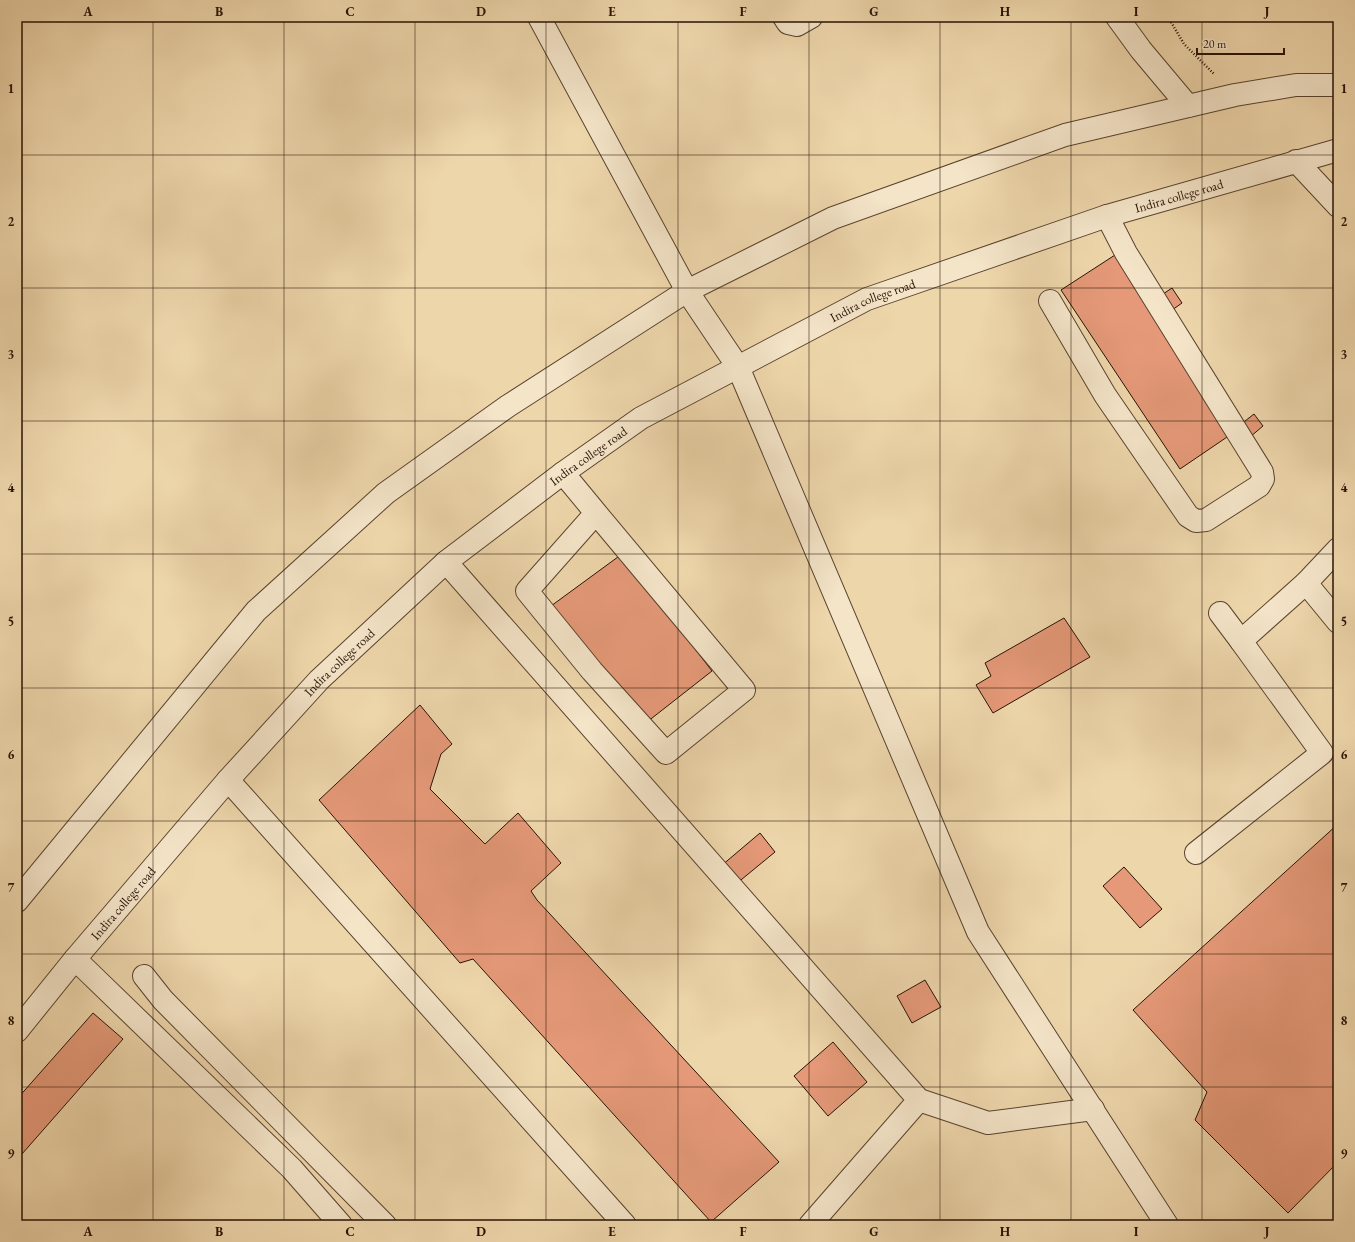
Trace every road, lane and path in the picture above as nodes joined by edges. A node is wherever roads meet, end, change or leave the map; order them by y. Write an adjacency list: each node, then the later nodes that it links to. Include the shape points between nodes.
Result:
1 (539, 17): 13 (street)
2 (784, 17): 3 (street, via 788,23 797,25)
3 (812, 17)
4 (1117, 17): 8 (street)
5 (1168, 17): 7 (path, via 1184,44)
6 (1338, 85): 7 (street, via 1296,84)
7 (1235, 95): 8 (street)
8 (1188, 106): 13 (street, via 1065,135 834,218)
9 (1338, 150): 10 (street, Indira college road)
10 (1296, 161): 11 (street); 12 (street, Indira college road)
11 (1338, 206)
12 (1107, 216): 14 (street, via 1126,253 1262,472 1263,479 1259,486 1206,520 1196,521 1188,516 1105,395); 15 (street, Indira college road, via 867,299)
13 (688, 291): 15 (street); 26 (street, via 508,406 392,489 256,611)
14 (1050, 301)
15 (738, 367): 16 (street, Indira college road, via 641,418); 31 (street, via 978,932)
16 (563, 473): 17 (street); 19 (street, Indira college road)
17 (596, 513): 17 (street, via 744,690 666,753 592,671 527,591)
18 (1338, 549): 20 (street)
19 (446, 562): 24 (street, Indira college road, via 319,680); 30 (street)
20 (1306, 583): 22 (street); 23 (street)
21 (1220, 613): 23 (street)
22 (1338, 622)
23 (1241, 641): 25 (street, via 1322,753)
24 (228, 780): 27 (street, Indira college road); 34 (street)
25 (1196, 853)
26 (17, 901)
27 (75, 959): 29 (street, Indira college road); 32 (street, via 292,1169)
28 (144, 976): 33 (street, via 168,1005)
29 (17, 1031)
30 (919, 1100): 31 (street, via 988,1123); 35 (street)
31 (1093, 1110): 36 (street)
32 (341, 1225)
33 (385, 1225)
34 (625, 1225)
35 (810, 1225)
36 (1167, 1225)

